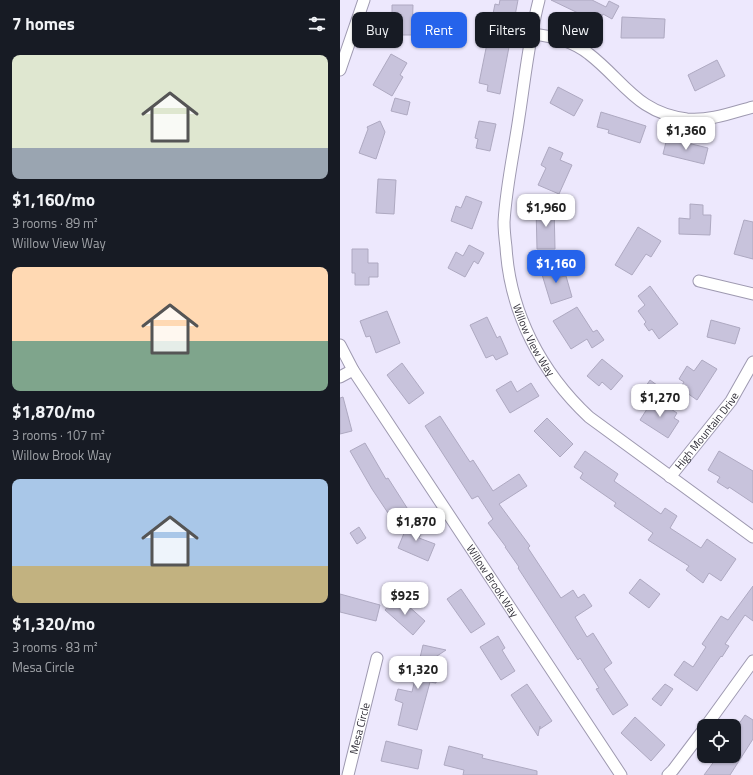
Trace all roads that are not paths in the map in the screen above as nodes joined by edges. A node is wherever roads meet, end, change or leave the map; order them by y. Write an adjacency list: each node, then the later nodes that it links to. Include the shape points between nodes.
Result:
1 (364, 0): 6 (street)
2 (539, 0): 3 (street, Willow View Way)
3 (537, 12)
4 (540, 35): 7 (street, via 561,39 575,45 589,54 634,97 667,115 707,119)
5 (530, 48): 14 (street, Willow View Way, via 504,223 513,296 540,358 573,403)
6 (340, 70)
7 (753, 107)
8 (699, 281): 9 (street)
9 (753, 294)
10 (340, 345): 12 (street, Willow Brook Way)
11 (753, 362): 14 (street, High Mountain Drive, via 731,401)
12 (353, 370): 13 (street); 22 (street, Willow Brook Way)
13 (340, 377)
14 (670, 477): 15 (street, Willow View Way)
15 (753, 537)
16 (377, 658): 21 (street, Mesa Circle)
17 (753, 661): 18 (street)
18 (711, 719)
19 (697, 738): 23 (street)
20 (340, 773): 21 (street)
21 (348, 775)
22 (621, 775)
23 (668, 775)

